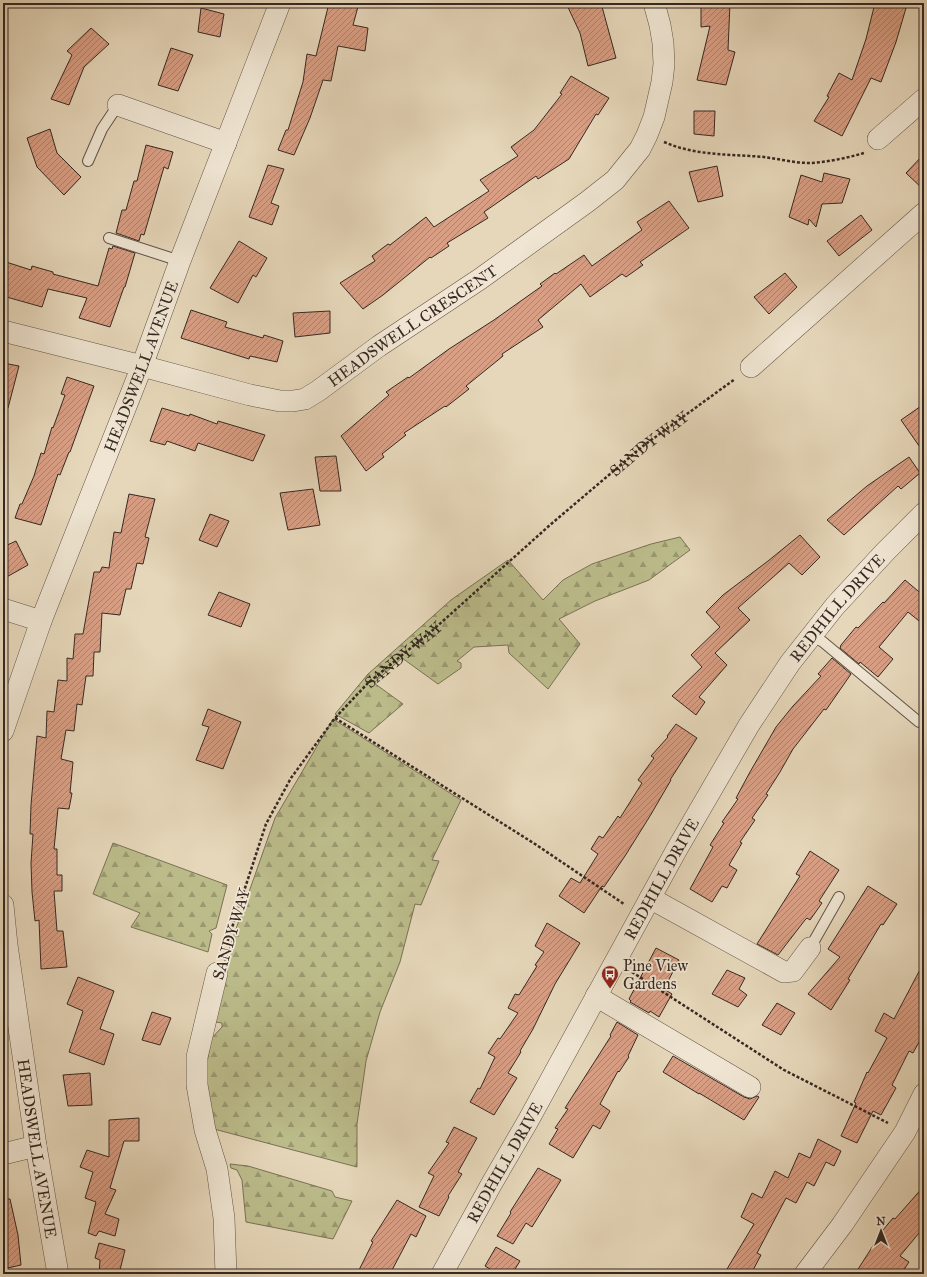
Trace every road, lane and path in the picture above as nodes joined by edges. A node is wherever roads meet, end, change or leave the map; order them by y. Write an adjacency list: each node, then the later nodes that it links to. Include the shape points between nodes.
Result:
1 (280, 3): 7 (street, HEADSWELL AVENUE)
2 (654, 3): 5 (street, HEADSWELL CRESCENT, via 663,43 664,64 654,117)
3 (924, 99): 6 (street)
4 (118, 105): 7 (street); 8 (lane, via 102,128)
5 (647, 135): 6 (path, via 678,148 809,163 870,152); 13 (street, HEADSWELL CRESCENT, via 640,149 620,174 588,202 305,398 280,401)
6 (878, 139)
7 (226, 143): 11 (street, HEADSWELL AVENUE)
8 (88, 161)
9 (924, 213): 14 (street)
10 (109, 238): 11 (lane)
11 (180, 261): 13 (street, HEADSWELL AVENUE)
12 (3, 331): 13 (street, HEADSWELL CRESCENT)
13 (142, 366): 17 (street, HEADSWELL AVENUE)
14 (751, 367): 19 (path, SANDY WAY, via 643,446 434,629 368,683)
15 (924, 513): 18 (street, REDHILL DRIVE, via 863,575)
16 (3, 609): 17 (street)
17 (41, 621): 21 (street, HEADSWELL AVENUE)
18 (812, 635): 20 (lane); 24 (street, REDHILL DRIVE, via 749,725)
19 (336, 718): 24 (path, via 535,844); 27 (path, SANDY WAY, via 291,778 266,824)
20 (919, 722)
21 (3, 731)
22 (840, 897): 25 (lane)
23 (3, 905): 32 (street, HEADSWELL AVENUE)
24 (646, 906): 25 (street, via 784,972 793,971); 26 (street, REDHILL DRIVE)
25 (810, 948)
26 (615, 961): 28 (street, REDHILL DRIVE); 31 (path, via 784,1070)
27 (217, 973): 35 (street, SANDY WAY, via 197,1057 197,1085 205,1130 217,1169 224,1218)
28 (596, 996): 29 (street); 36 (street, REDHILL DRIVE)
29 (750, 1087)
30 (924, 1094): 31 (street)
31 (904, 1132): 37 (street, via 842,1225)
32 (36, 1146): 33 (street); 34 (street, HEADSWELL AVENUE)
33 (3, 1154)
34 (58, 1274)
35 (226, 1274)
36 (442, 1274)
37 (805, 1274)

